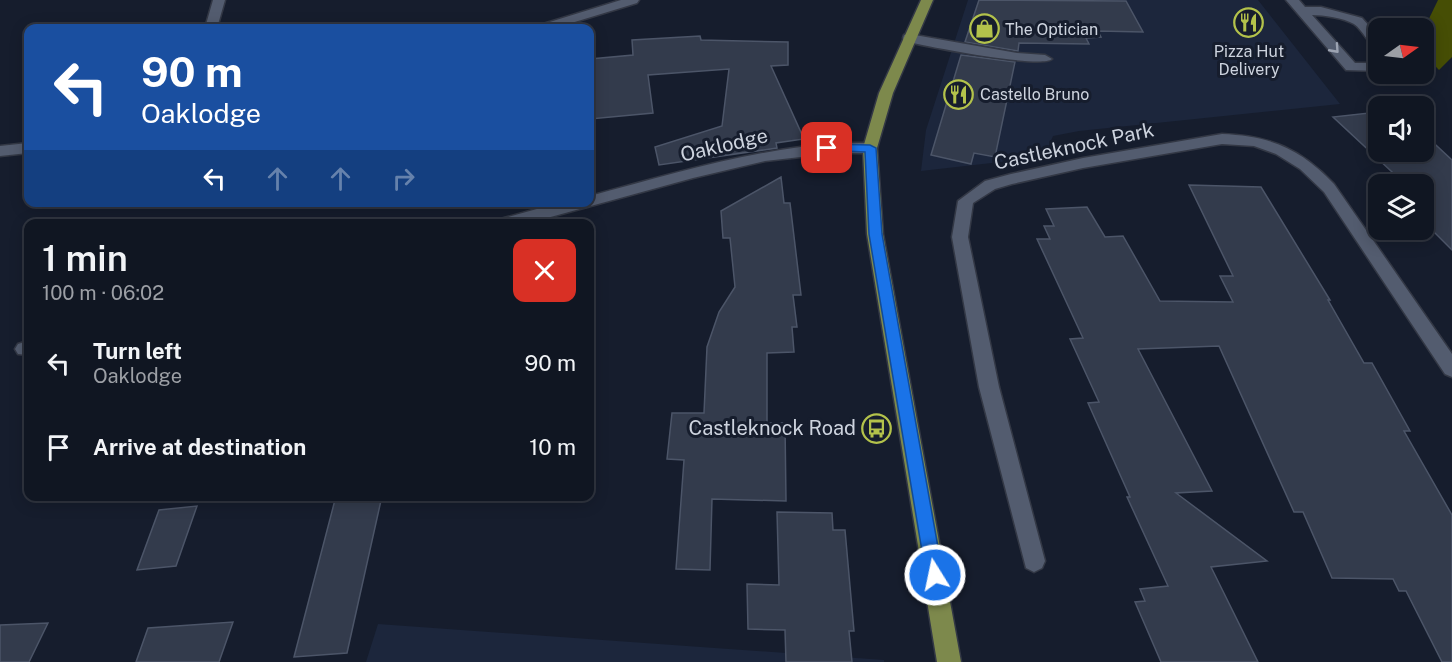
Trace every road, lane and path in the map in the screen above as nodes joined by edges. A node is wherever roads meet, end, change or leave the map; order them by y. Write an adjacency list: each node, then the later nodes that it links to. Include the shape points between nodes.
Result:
1 (219, 0): 6 (street)
2 (633, 0): 7 (street)
3 (927, 0): 9 (main road)
4 (1317, 0): 5 (street)
5 (1296, 4): 8 (street, via 1358,21); 11 (street, one-way to 11, via 1351,67)
6 (212, 24)
7 (557, 24)
8 (1368, 32)
9 (909, 38): 10 (street); 13 (main road, via 885,93)
10 (1045, 59)
11 (1368, 67)
12 (24, 148): 14 (street)
13 (870, 148): 15 (street, Oaklodge, via 783,154); 20 (main road, via 875,234)
14 (0, 151)
15 (594, 200)
16 (565, 207): 17 (street)
17 (521, 219)
18 (1452, 369): 19 (street, Castleknock Park, via 1329,189 1292,154 1259,142 1222,139 1083,163 990,185 966,201 960,237 989,387)
19 (1034, 561)
20 (950, 662)

